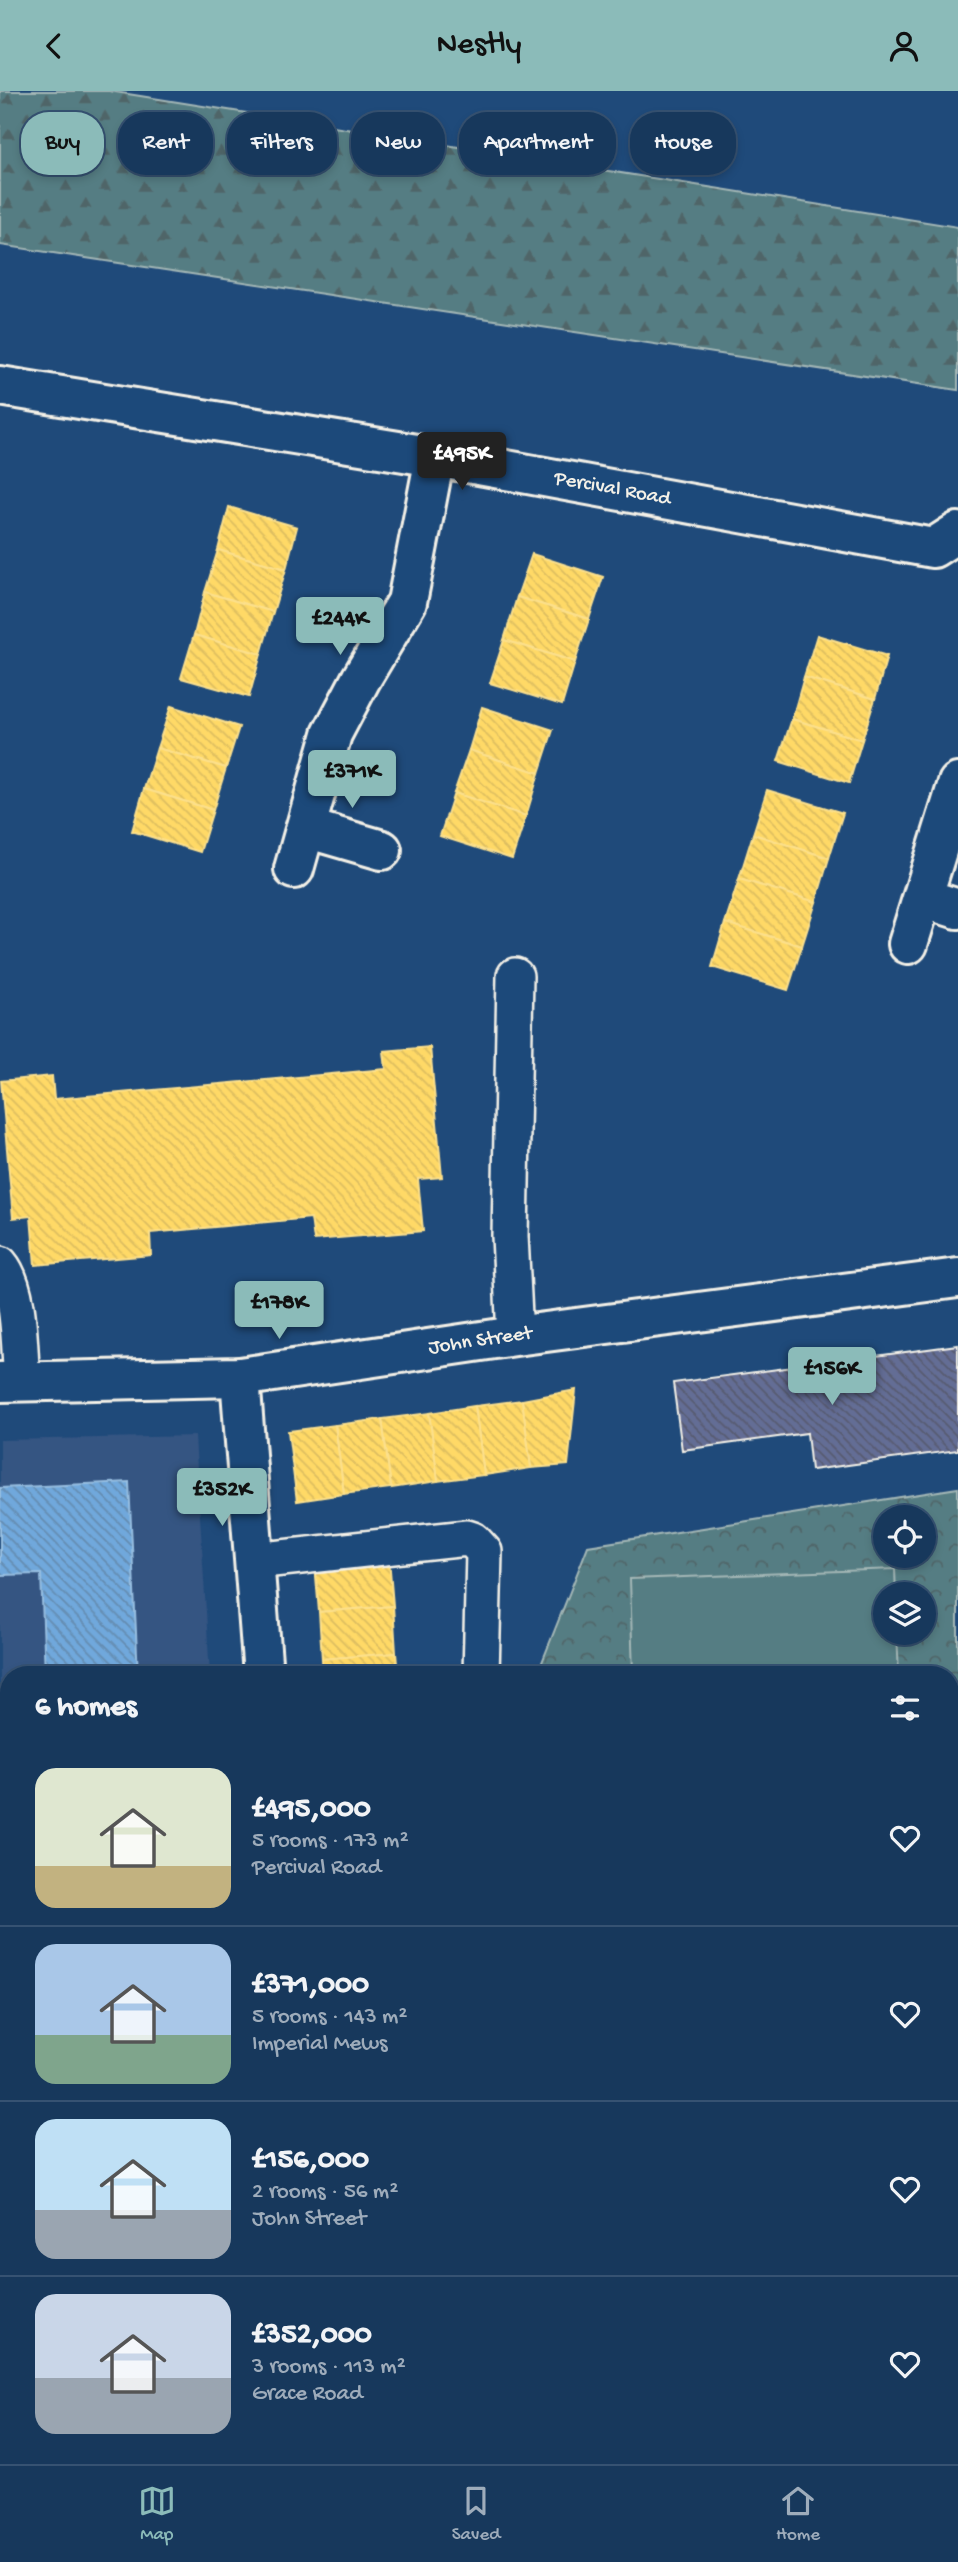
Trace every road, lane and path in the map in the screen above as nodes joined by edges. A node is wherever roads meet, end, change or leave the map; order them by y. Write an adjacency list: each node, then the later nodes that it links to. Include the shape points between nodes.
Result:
1 (0, 386): 2 (street, Percival Road)
2 (435, 457): 3 (street, Percival Road); 5 (street, via 407,602 332,734)
3 (945, 540)
4 (958, 783): 8 (street)
5 (306, 828): 6 (street); 7 (street)
6 (382, 850)
7 (294, 869)
8 (940, 903): 9 (street)
9 (908, 944)
10 (515, 977): 13 (lane, via 510,1236)
11 (0, 1264): 15 (lane, via 7,1272 15,1306)
12 (958, 1278): 13 (street, John Street)
13 (515, 1336): 14 (street, John Street)
14 (240, 1377): 15 (street, John Street); 16 (street)
15 (11, 1382)
16 (254, 1561): 17 (street); 18 (lane, via 473,1540 484,1552)
17 (262, 1666)
18 (481, 1666)

